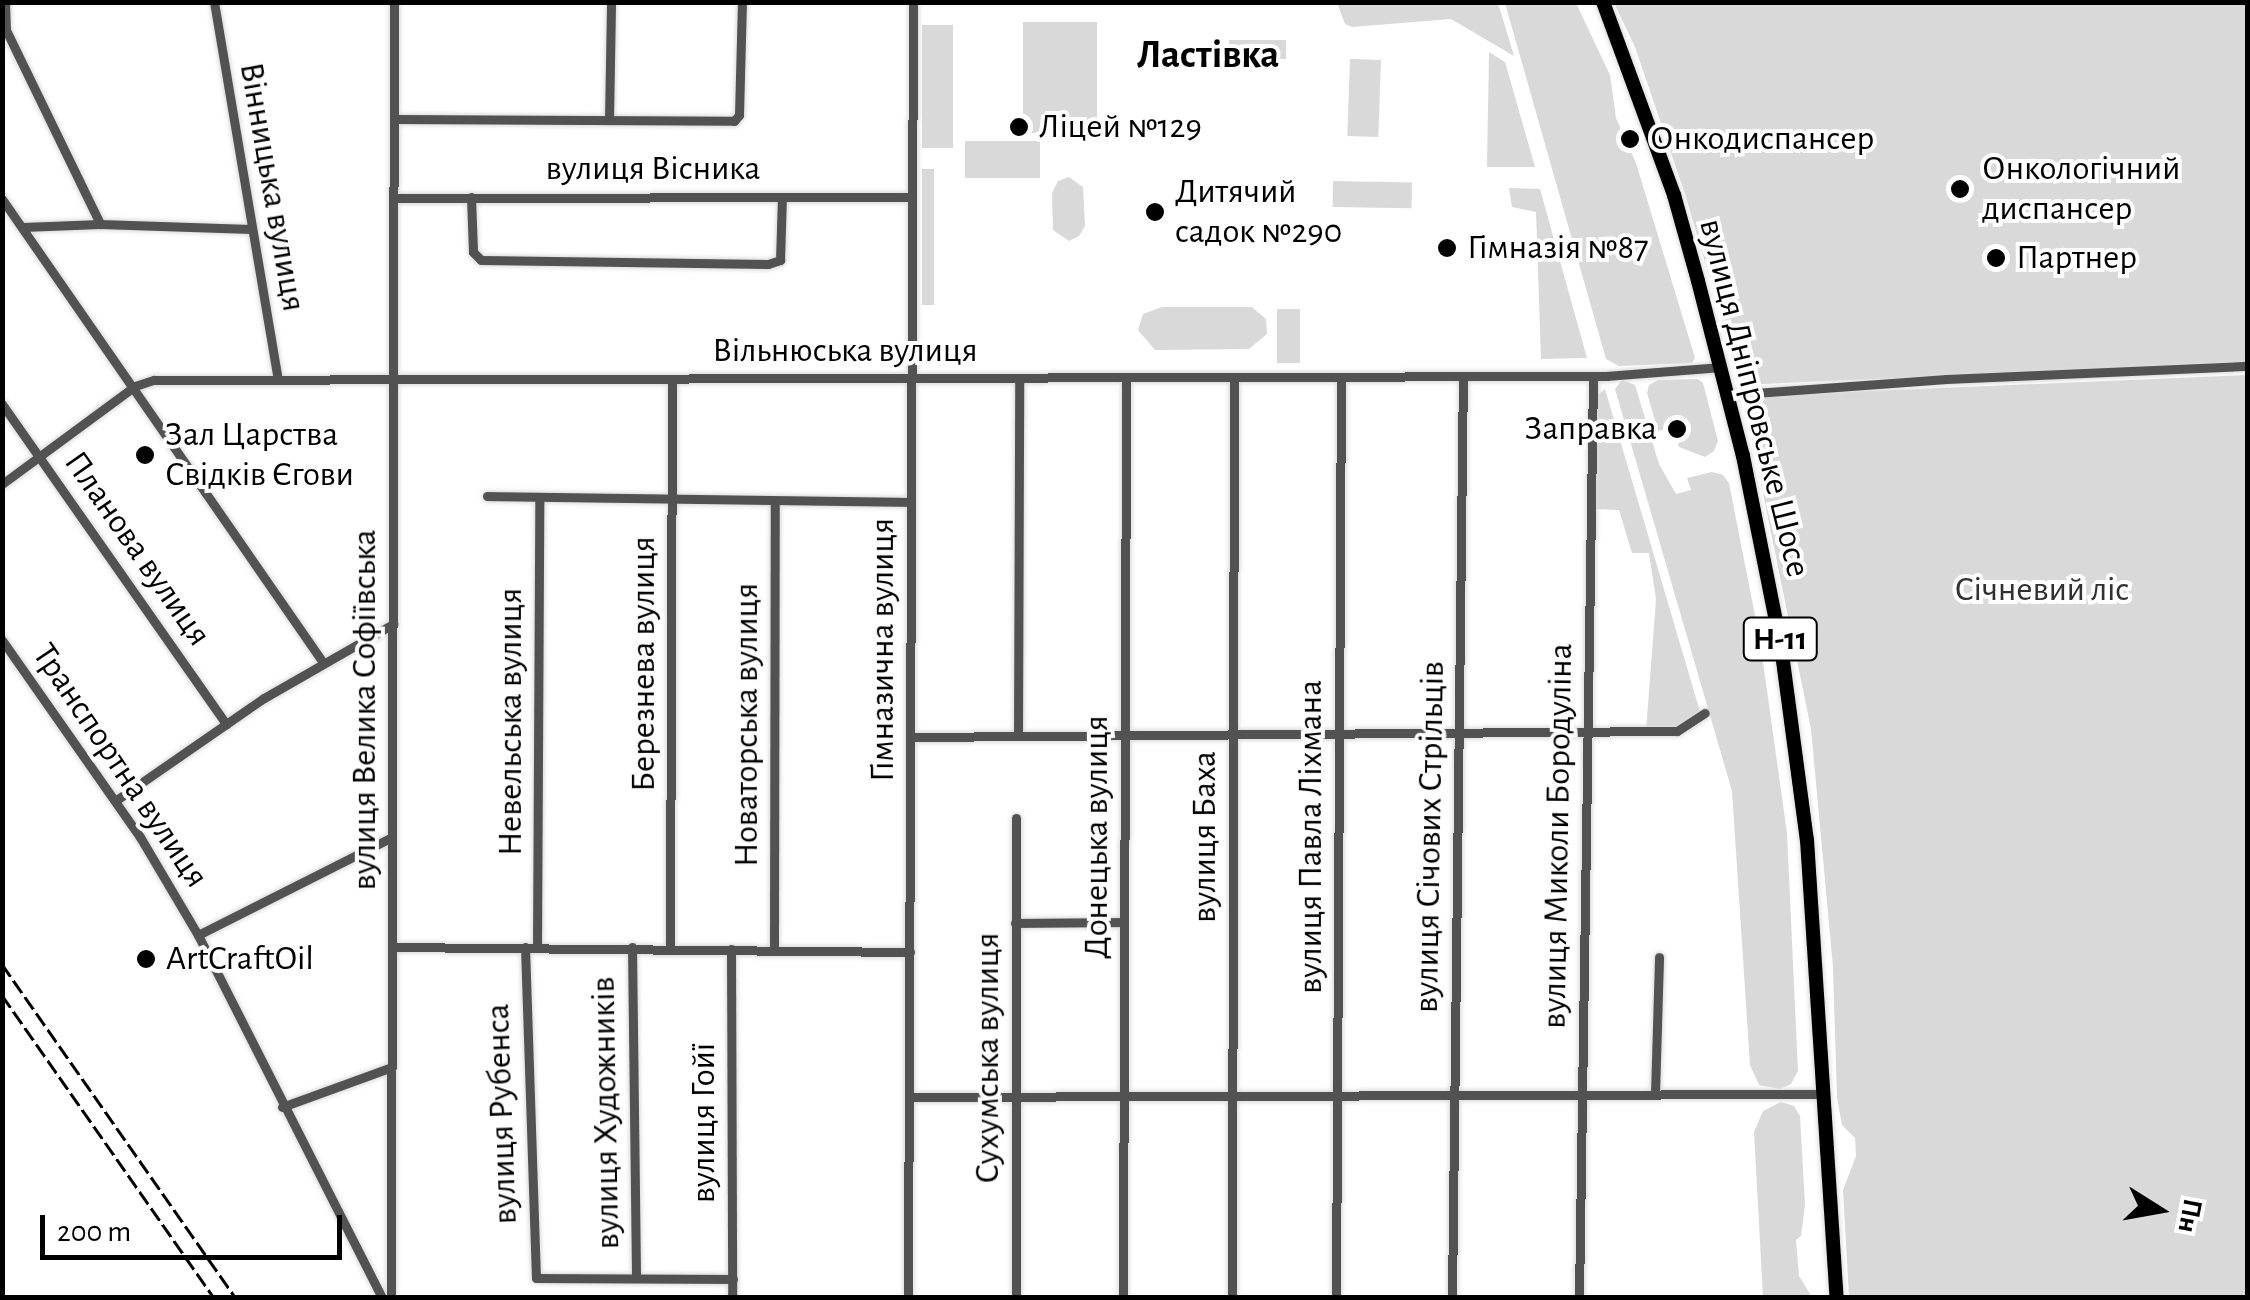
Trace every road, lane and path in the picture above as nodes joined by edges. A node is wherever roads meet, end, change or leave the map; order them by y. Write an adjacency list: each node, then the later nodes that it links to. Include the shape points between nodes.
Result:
1 (4, 2): 15 (street, via 6,30)
2 (214, 2): 17 (street, Вінницька вулиця)
3 (394, 2): 8 (street, вулиця Велика Софіївська)
4 (610, 2): 9 (street)
5 (742, 2): 9 (street, via 738,119)
6 (913, 2): 12 (street, Гімназична вулиця)
7 (1603, 2): 19 (main road, вулиця Дніпровське Шосе / Н-11, via 1674,195)
8 (394, 119): 9 (street); 13 (street, вулиця Велика Софіївська)
9 (609, 120)
10 (471, 197): 11 (street, вулиця Вісника); 11 (street, via 473,252 480,260 768,264 780,260); 13 (street, вулиця Вісника)
11 (782, 197): 12 (street, вулиця Вісника)
12 (912, 197): 24 (street, Гімназична вулиця)
13 (394, 198): 29 (street, вулиця Велика Софіївська)
14 (2, 199): 16 (street)
15 (100, 224): 16 (street); 17 (street)
16 (23, 227): 30 (street)
17 (251, 229): 28 (street, Вінницька вулиця)
18 (2248, 366): 31 (street)
19 (1721, 367): 21 (street, Вільнюська вулиця); 31 (main road, вулиця Дніпровське Шосе / Н-11)
20 (1463, 376): 21 (street, Вільнюська вулиця); 23 (street, Вільнюська вулиця); 46 (street, вулиця Січових Стрільців)
21 (1593, 376): 45 (street, вулиця Миколи Бородуліна)
22 (1234, 377): 23 (street, Вільнюська вулиця); 26 (street, Вільнюська вулиця); 48 (street, вулиця Баха)
23 (1341, 377): 47 (street, вулиця Павла Ліхмана)
24 (912, 378): 25 (street, Вільнюська вулиця); 27 (street, Вільнюська вулиця); 39 (street, Гімназична вулиця)
25 (1019, 378): 26 (street, Вільнюська вулиця); 50 (street)
26 (1126, 378): 49 (street, Донецька вулиця)
27 (672, 379): 29 (street, Вільнюська вулиця); 37 (street, Березнева вулиця)
28 (278, 380): 29 (street, Вільнюська вулиця); 30 (street, Вільнюська вулиця, via 154,380)
29 (394, 380): 40 (street, вулиця Велика Софіївська)
30 (136, 386): 33 (street, Вільнюська вулиця); 42 (street)
31 (1728, 396): 70 (main road, вулиця Дніпровське Шосе / Н-11, via 1797,744)
32 (2, 404): 33 (street, Планова вулиця)
33 (40, 457): 34 (street, Вільнюська вулиця); 44 (street, Планова вулиця)
34 (2, 484)
35 (487, 496): 36 (street)
36 (539, 497): 37 (street); 61 (street, Невельська вулиця)
37 (672, 500): 38 (street); 62 (street, Березнева вулиця)
38 (776, 501): 39 (street); 64 (street, Новаторська вулиця)
39 (911, 502): 51 (street, Гімназична вулиця)
40 (393, 624): 42 (street); 54 (street, вулиця Велика Софіївська)
41 (2, 640): 52 (street, Транспортна вулиця)
42 (322, 661): 44 (street)
43 (1705, 713): 45 (street, via 1678,730)
44 (226, 724): 52 (street)
45 (1588, 731): 46 (street); 68 (street, вулиця Миколи Бородуліна)
46 (1459, 732): 47 (street); 71 (street, вулиця Січових Стрільців)
47 (1339, 733): 48 (street); 75 (street, вулиця Павла Ліхмана)
48 (1233, 734): 49 (street); 74 (street, вулиця Баха)
49 (1125, 735): 50 (street); 56 (street, Донецька вулиця)
50 (1018, 736): 51 (street)
51 (910, 737): 65 (street, Гімназична вулиця)
52 (115, 802): 57 (street, Транспортна вулиця)
53 (1016, 818): 55 (street, Сухумська вулиця)
54 (392, 837): 57 (street); 58 (street, вулиця Велика Софіївська)
55 (1016, 922): 56 (street); 72 (street, Сухумська вулиця)
56 (1124, 922): 73 (street, Донецька вулиця)
57 (198, 935): 77 (street, Транспортна вулиця)
58 (392, 947): 60 (street); 67 (street, вулиця Велика Софіївська)
59 (632, 947): 61 (street); 62 (street); 78 (street, вулиця Художників)
60 (524, 948): 61 (street); 78 (street, вулиця Рубенса, via 536,1278)
61 (537, 948)
62 (670, 949): 63 (street)
63 (731, 949): 64 (street); 79 (street, вулиця Гойї)
64 (774, 949): 65 (street)
65 (910, 952): 76 (street, Гімназична вулиця)
66 (1658, 957): 69 (street)
67 (392, 1066): 77 (street); 81 (street, вулиця Велика Софіївська)
68 (1582, 1094): 69 (street); 71 (street); 89 (street, вулиця Миколи Бородуліна)
69 (1654, 1094): 70 (street)
70 (1825, 1094): 90 (main road, вулиця Дніпровське Шосе / Н-11)
71 (1455, 1095): 75 (street); 88 (street, вулиця Січових Стрільців)
72 (1016, 1096): 73 (street); 76 (street); 84 (street, Сухумська вулиця)
73 (1124, 1096): 74 (street); 85 (street, Донецька вулиця)
74 (1232, 1096): 75 (street); 86 (street, вулиця Баха)
75 (1337, 1096): 87 (street, вулиця Павла Ліхмана)
76 (909, 1097): 83 (street, Гімназична вулиця)
77 (282, 1107): 80 (street, Транспортна вулиця)
78 (636, 1278): 79 (street)
79 (732, 1279): 82 (street, вулиця Гойї)
80 (382, 1298)
81 (391, 1298)
82 (732, 1298)
83 (908, 1298)
84 (1016, 1298)
85 (1123, 1298)
86 (1232, 1298)
87 (1336, 1298)
88 (1452, 1298)
89 (1579, 1298)
90 (1837, 1298)

